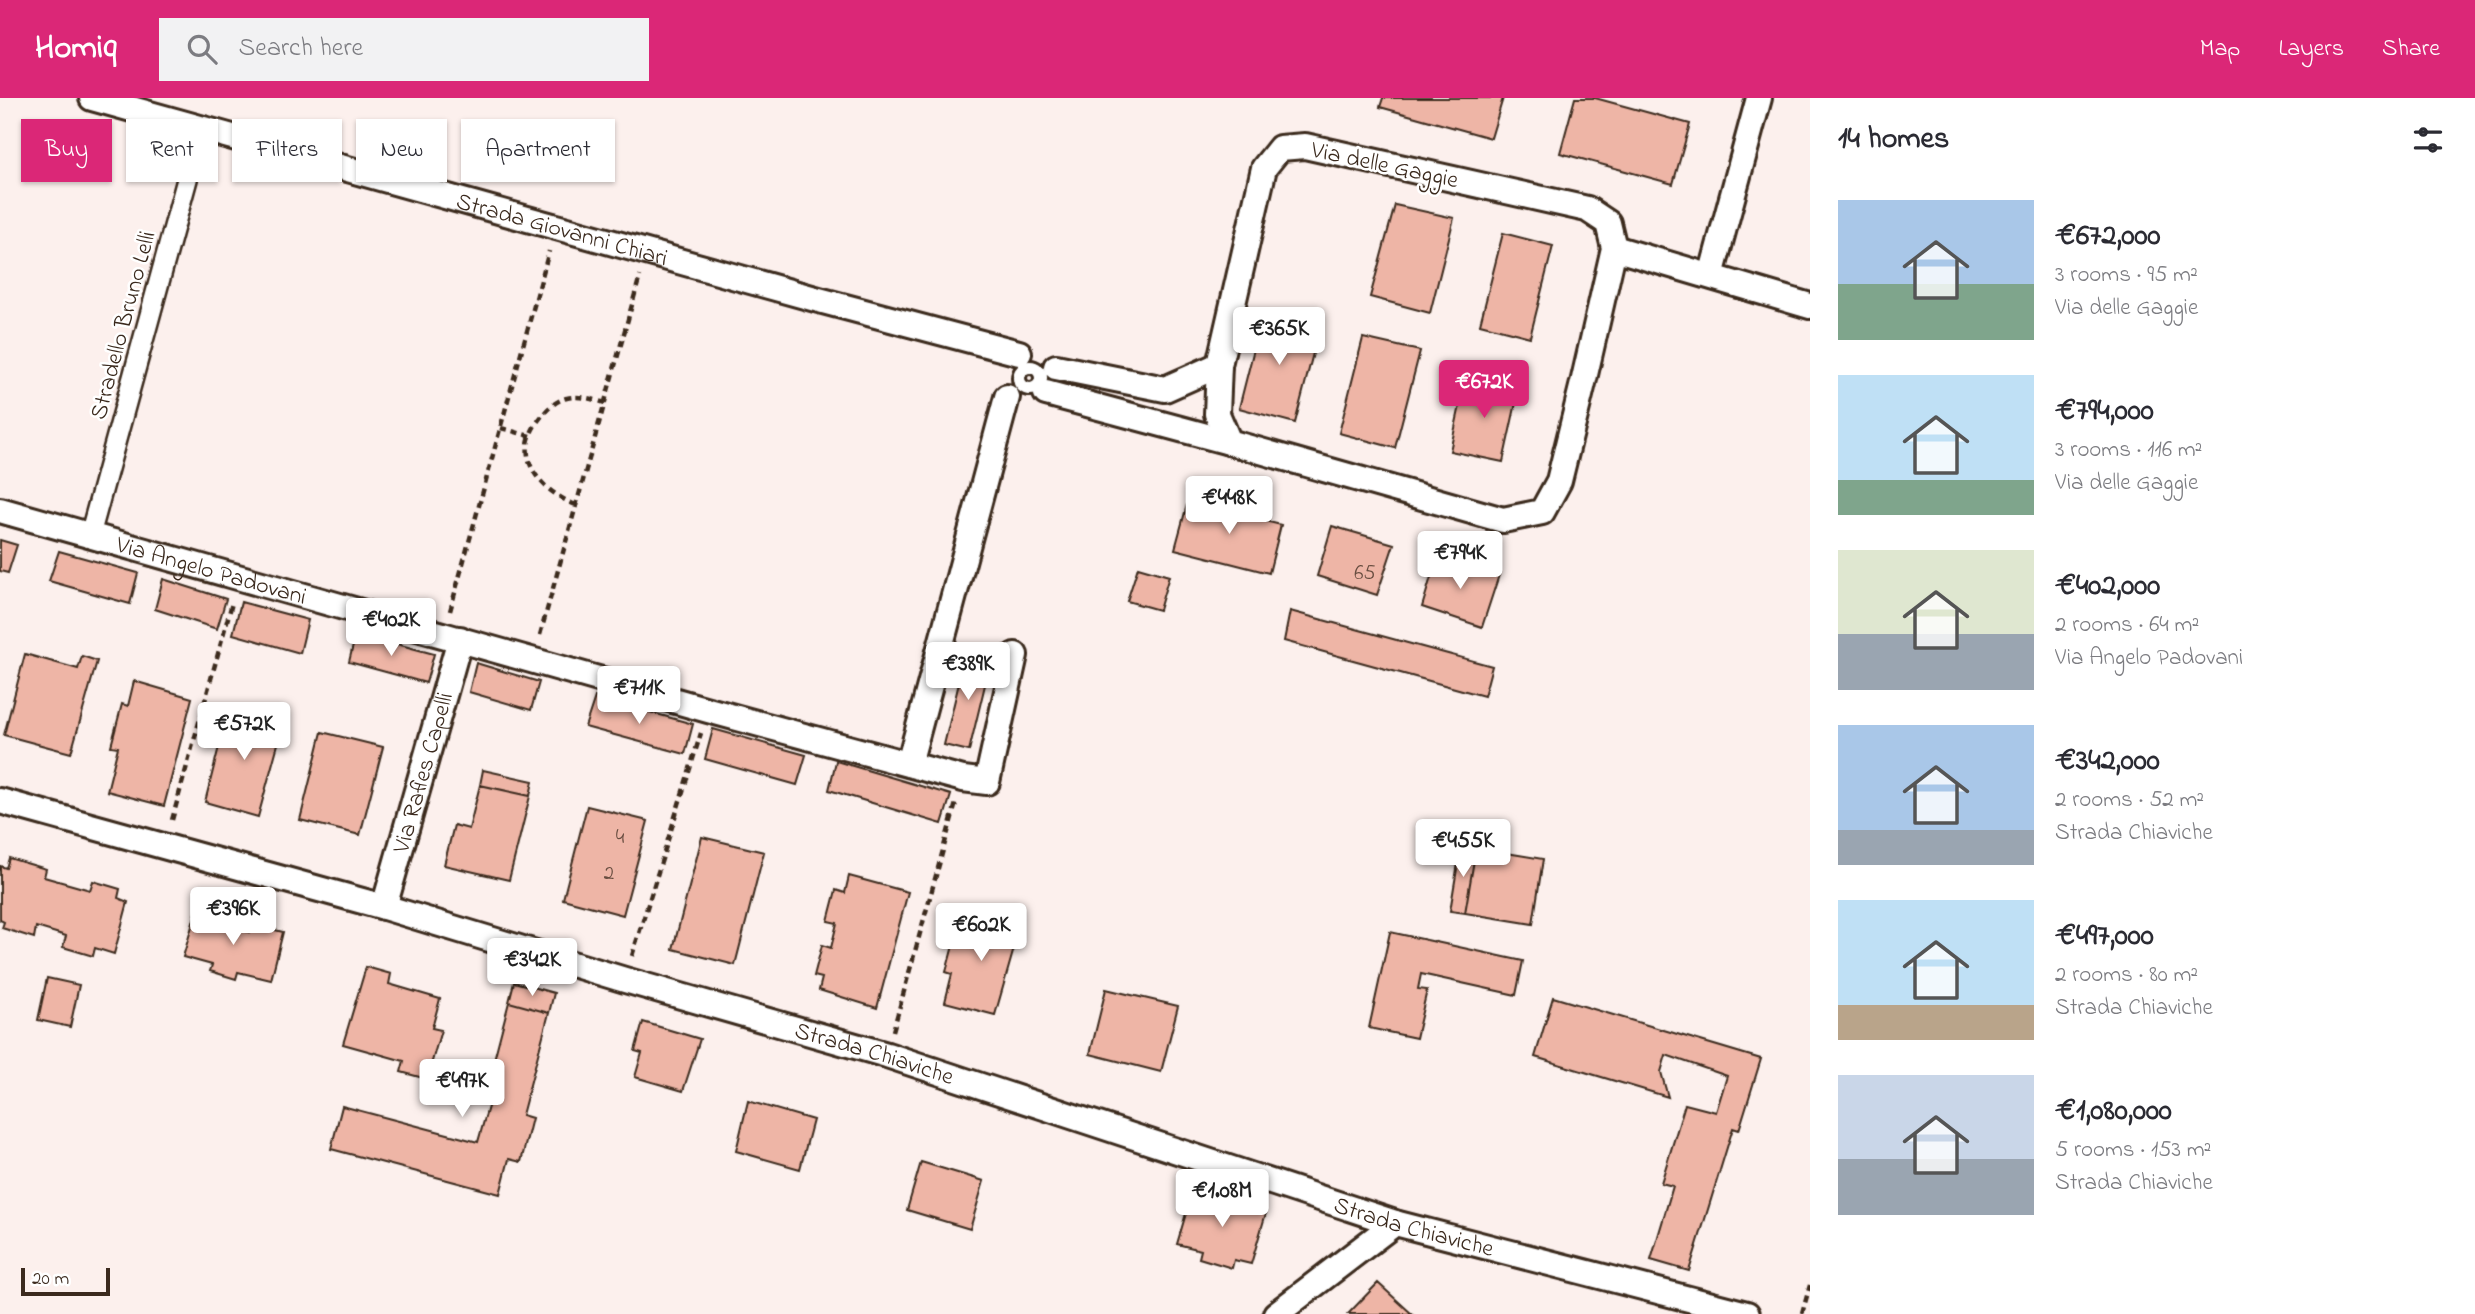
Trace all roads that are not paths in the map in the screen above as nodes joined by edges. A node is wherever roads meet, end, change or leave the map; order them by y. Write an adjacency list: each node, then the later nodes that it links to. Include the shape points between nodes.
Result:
1 (92, 98): 3 (street, Strada Giovanni Chiari)
2 (1759, 98): 7 (street)
3 (168, 119)
4 (218, 133): 9 (street, Strada Giovanni Chiari)
5 (186, 182): 14 (street, Stradello Bruno Lelli)
6 (1614, 248): 7 (street); 10 (street, Via delle Gaggie, via 1608,223 1587,209 1305,146 1280,148 1264,168); 12 (street, via 1559,481 1542,512 1503,520)
7 (1711, 276): 8 (street)
8 (1810, 306)
9 (1022, 360): 11 (lane, Strada Giovanni Chiari, via 1032,367)
10 (1219, 365): 11 (street, Strada Giovanni Chiari, via 1165,389); 12 (street, Via delle Gaggie, via 1217,414)
11 (1035, 384): 12 (street, Strada Giovanni Chiari); 17 (street)
12 (1229, 442)
13 (0, 510): 14 (street, Via Angelo Padovani)
14 (90, 535): 15 (street, Via Angelo Padovani)
15 (452, 636): 17 (street, Via Angelo Padovani); 19 (street, Via Rafles Capelli)
16 (1015, 655): 17 (street, Via Angelo Padovani, via 987,782)
17 (909, 764)
18 (0, 801): 19 (street, Strada Chiaviche)
19 (384, 907): 20 (street, Strada Chiaviche, via 887,1055)
20 (1395, 1223): 21 (street); 22 (street, Strada Chiaviche)
21 (1276, 1314)
22 (1747, 1314)

